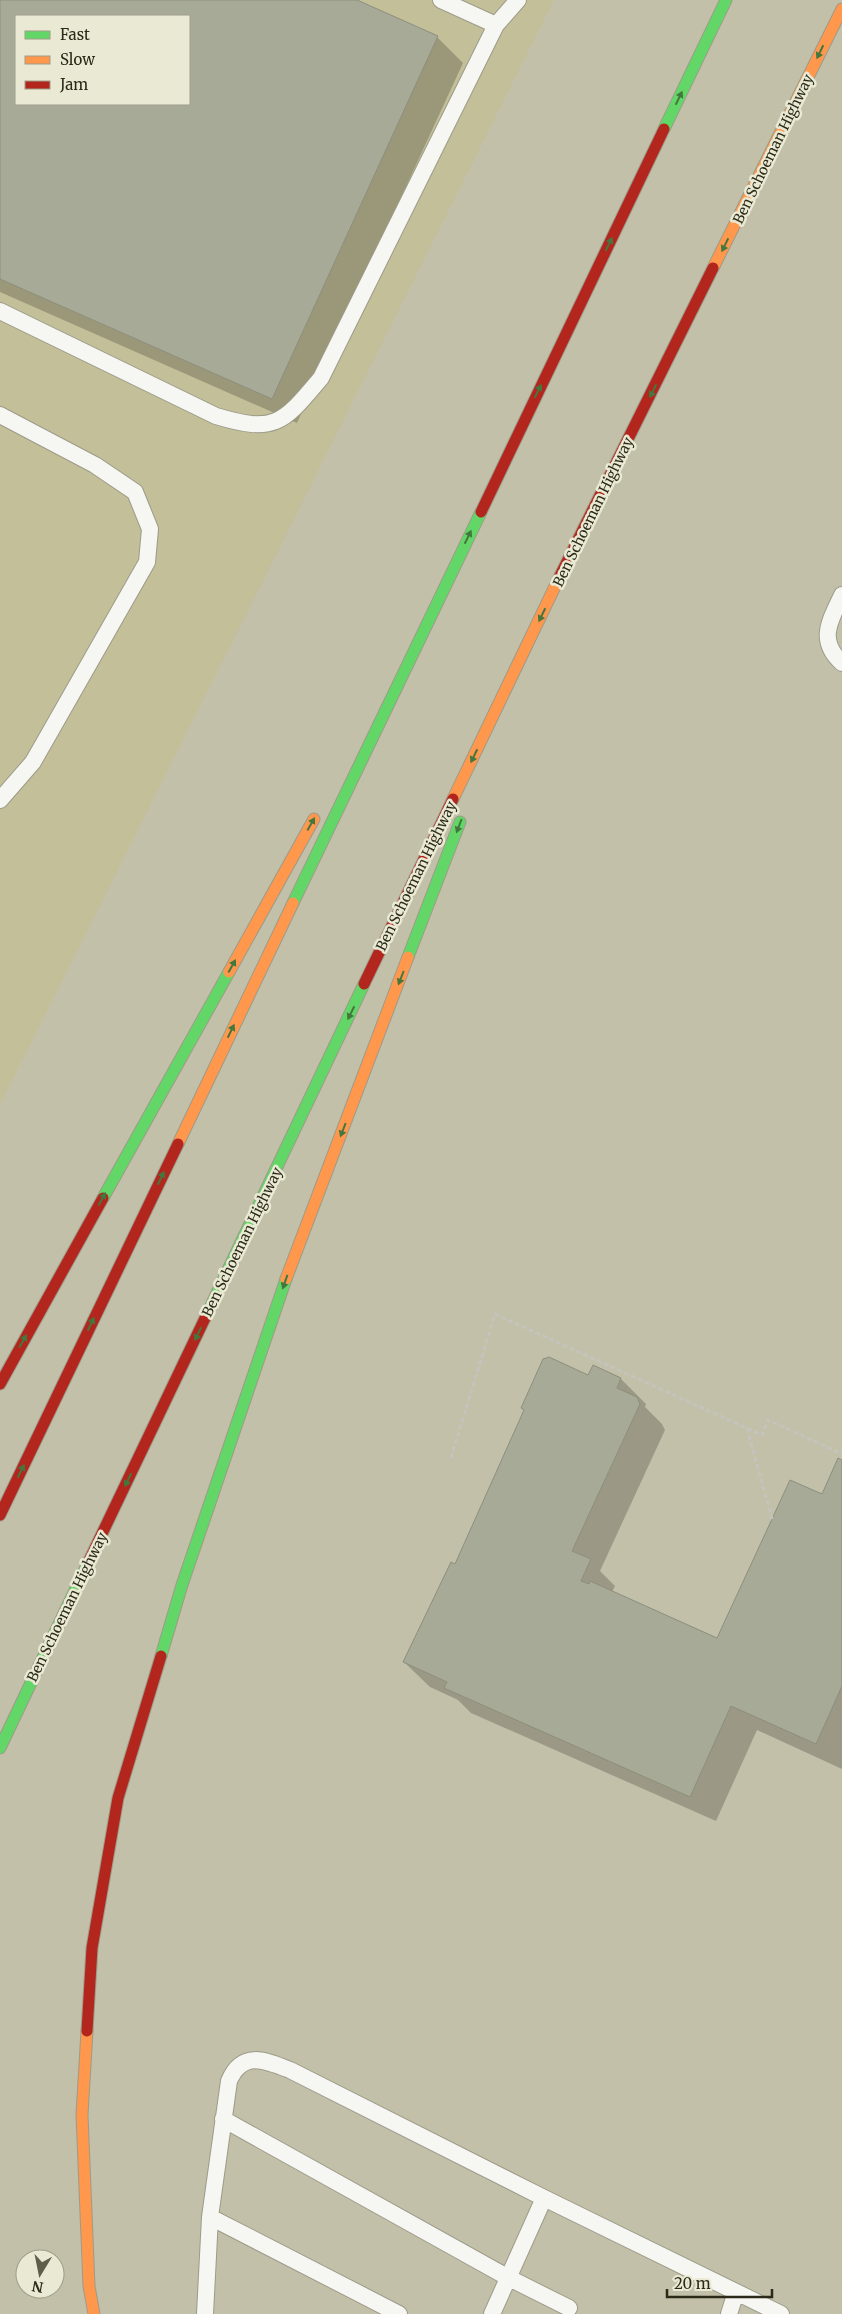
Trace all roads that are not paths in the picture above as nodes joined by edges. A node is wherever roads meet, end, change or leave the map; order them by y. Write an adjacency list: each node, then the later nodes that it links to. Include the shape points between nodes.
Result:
1 (441, 0): 5 (lane)
2 (518, 0): 5 (lane)
3 (726, 0): 8 (highway, one-way to 3)
4 (842, 9): 10 (highway, Ben Schoeman Highway, one-way to 10)
5 (496, 25): 6 (lane, via 321,378 292,413 274,422 253,425 216,416)
6 (0, 311)
7 (0, 415): 14 (lane, via 95,464 135,492 150,529 147,562 33,762)
8 (446, 581): 12 (highway); 18 (highway, one-way to 8)
9 (842, 595): 11 (lane, via 830,621 827,641)
10 (532, 633): 13 (highway); 19 (highway, Ben Schoeman Highway, one-way to 19)
11 (842, 663)
12 (360, 737)
13 (480, 772)
14 (0, 800)
15 (321, 806): 17 (highway, one-way to 15)
16 (466, 808): 26 (highway, one-way to 26, via 289,1269 182,1585 118,1798 92,1948 82,2115 89,2286)
17 (0, 1384)
18 (0, 1515)
19 (0, 1748)
20 (223, 2119): 21 (lane, via 233,2072 244,2061 270,2062); 22 (lane); 23 (lane)
21 (544, 2198): 23 (lane); 24 (lane)
22 (210, 2217): 27 (lane); 28 (lane)
23 (507, 2278): 25 (lane); 29 (lane)
24 (736, 2292): 30 (lane); 31 (lane)
25 (569, 2308)
26 (94, 2314)
27 (204, 2314)
28 (398, 2314)
29 (492, 2314)
30 (729, 2314)
31 (781, 2314)

